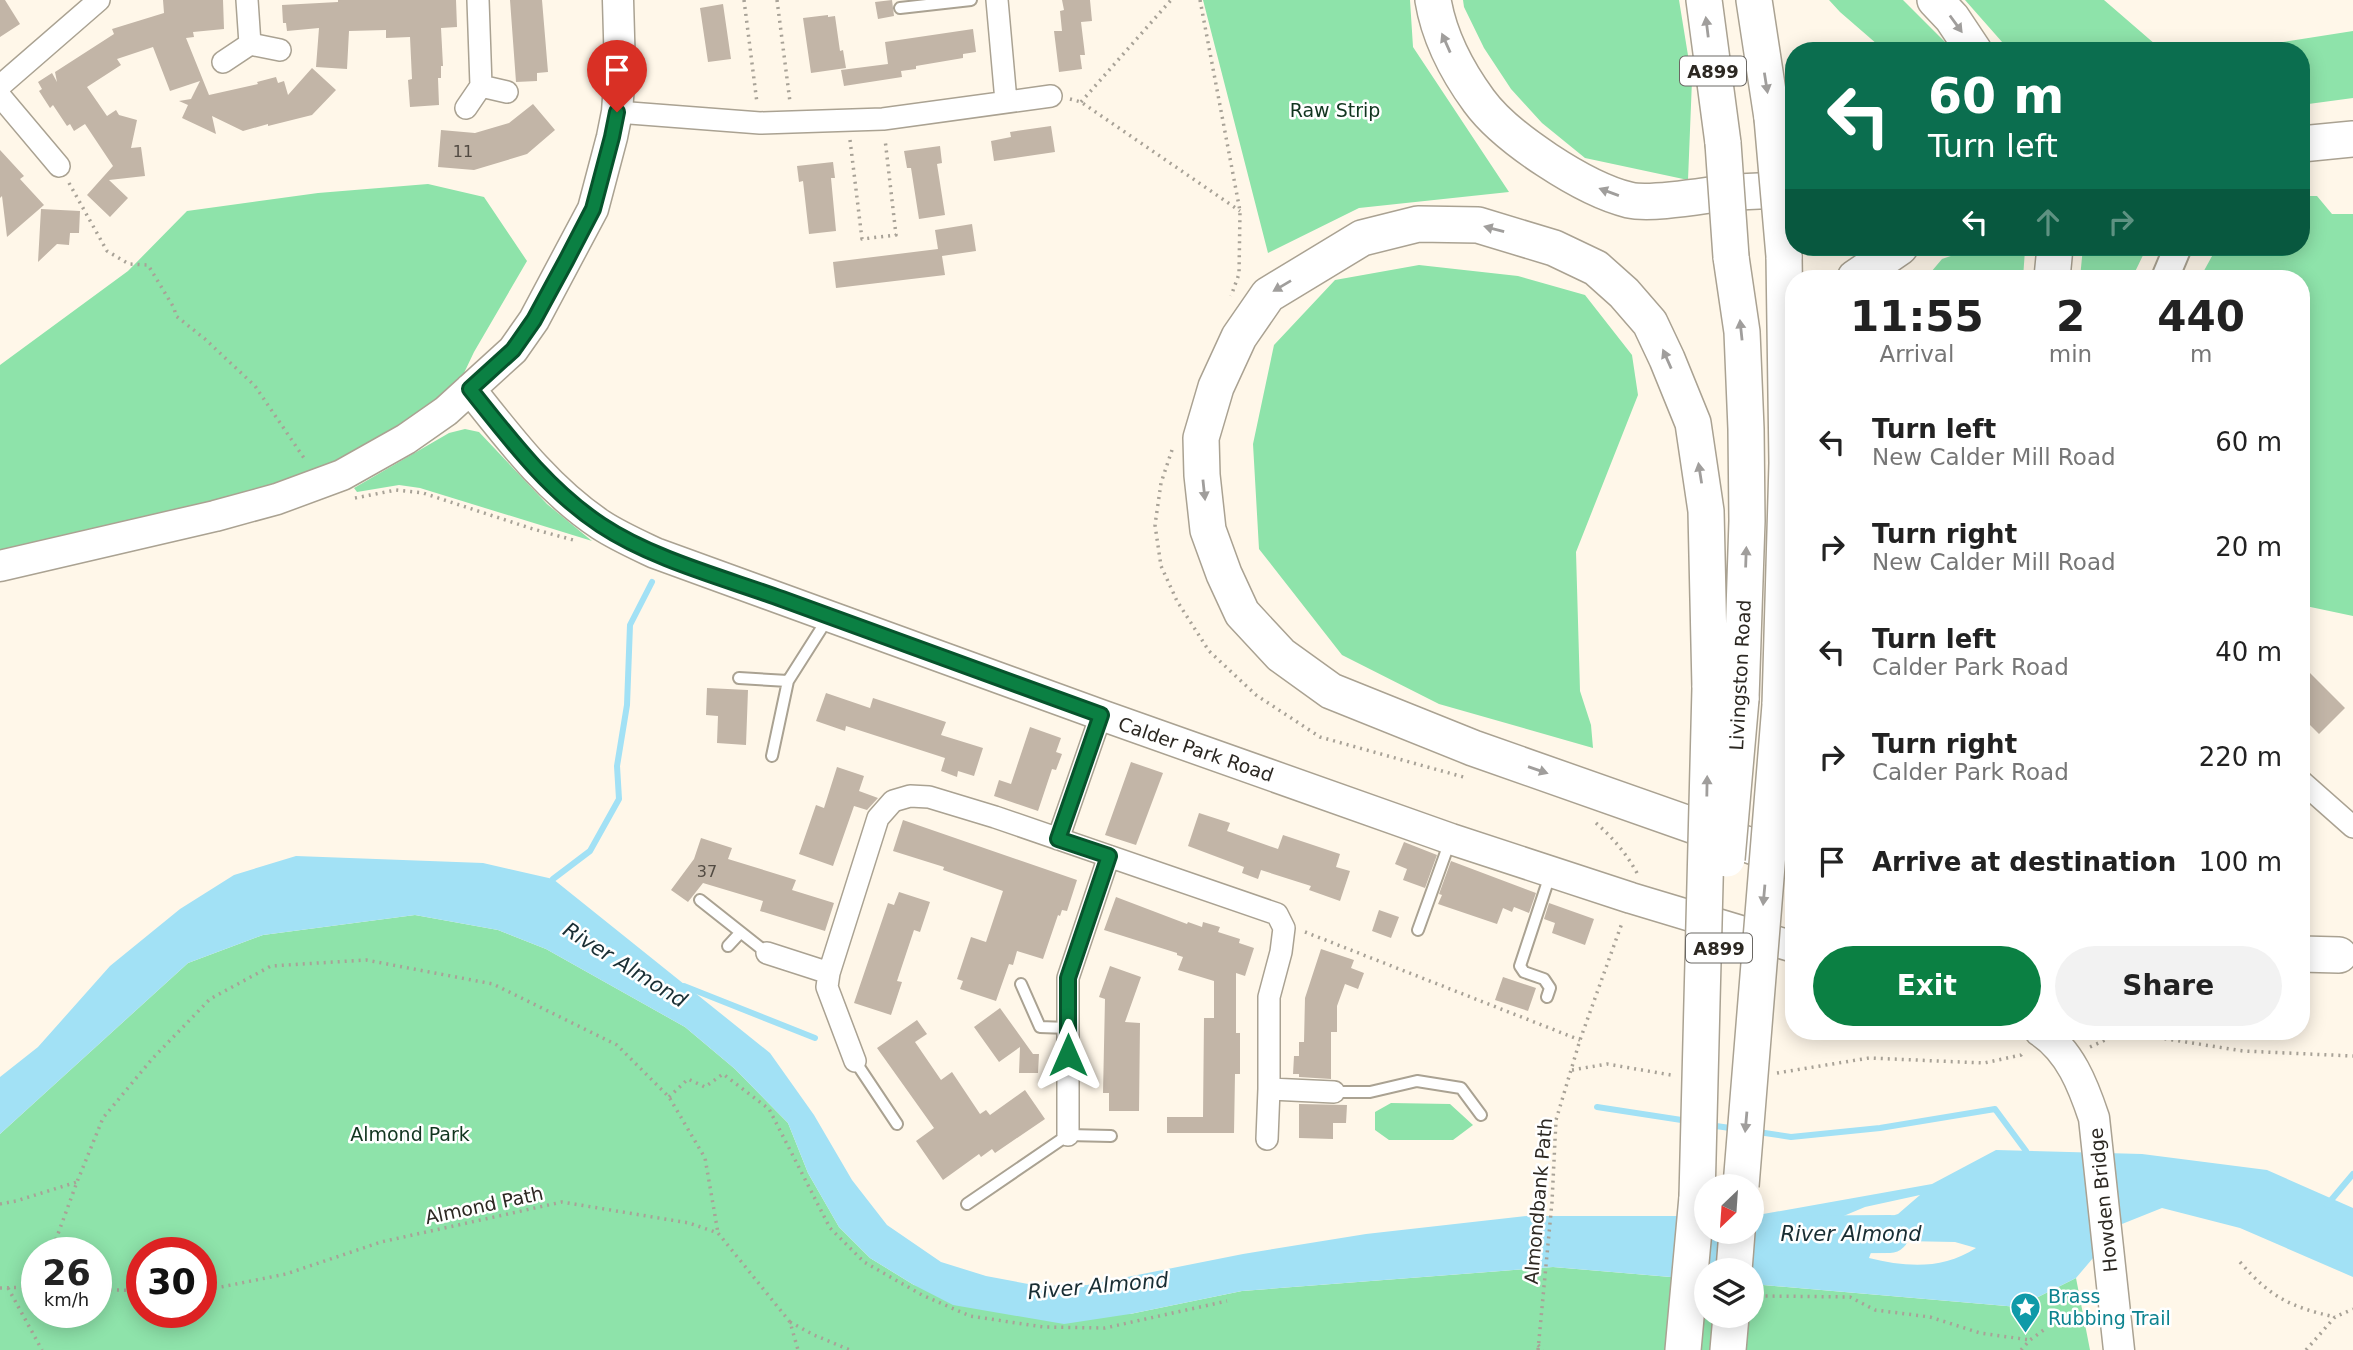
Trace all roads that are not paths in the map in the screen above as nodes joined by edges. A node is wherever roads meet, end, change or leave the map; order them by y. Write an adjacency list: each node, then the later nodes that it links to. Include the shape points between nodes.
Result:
1 (99, 0): 16 (street)
2 (247, 0): 13 (street)
3 (478, 0): 17 (street)
4 (618, 0): 23 (main road)
5 (971, 0): 11 (lane)
6 (997, 0): 21 (street)
7 (1433, 0): 29 (main road, one-way to 7, via 1630,200 1591,186 1548,162 1480,103 1455,64 1436,22)
8 (1704, 0): 39 (main road, Livingston Road / A899, one-way to 8, bridge, via 1747,521 1746,429 1742,332)
9 (1754, 0): 32 (main road, Livingston Road / A899, one-way to 32, bridge, via 1772,118)
10 (1935, 0): 12 (main road, one-way to 12)
11 (900, 8)
12 (1968, 42)
13 (250, 44): 14 (street); 15 (street)
14 (281, 50)
15 (223, 62)
16 (0, 86)
17 (481, 86): 18 (street); 22 (street)
18 (507, 92)
19 (0, 96): 28 (street)
20 (1051, 96): 21 (street)
21 (1006, 101): 23 (street, via 883,119 760,123)
22 (466, 108)
23 (617, 112): 33 (main road, via 593,209 566,261 513,350)
24 (2353, 139): 25 (main road)
25 (2310, 143)
26 (2353, 150): 27 (street)
27 (2310, 157)
28 (59, 166)
29 (1785, 190)
30 (1887, 256): 31 (main road)
31 (1867, 270)
32 (1785, 288)
33 (470, 389): 34 (main road, via 415,433 331,479 215,516); 36 (main road, Calder Park Road, via 529,461 601,525 654,552)
34 (0, 566)
35 (1785, 576): 70 (main road, Livingston Road / A899, one-way to 70, bridge, via 1780,705)
36 (829, 616): 38 (lane); 40 (main road, Calder Park Road)
37 (739, 678): 38 (lane)
38 (788, 681): 41 (lane)
39 (1726, 693): 47 (main road, one-way to 47, via 1693,423 1650,323 1615,284 1596,268 1508,233 1478,225 1418,224 1362,238 1268,295 1239,337 1216,387 1201,438 1208,530 1242,613 1281,655 1331,691 1473,748); 73 (main road, one-way to 39, bridge, via 1697,1197)
40 (1101, 715): 44 (street); 45 (main road, Calder Park Road)
41 (772, 755)
42 (2310, 798): 43 (street)
43 (2353, 827)
44 (1058, 839): 46 (street); 57 (street, via 929,797 893,801 878,818)
45 (1451, 839): 48 (main road, Calder Park Road); 50 (lane)
46 (1109, 856): 60 (street, via 1068,978); 63 (street, via 1277,914 1284,928 1269,997)
47 (1785, 859)
48 (1552, 872): 52 (main road, Calder Park Road, via 1640,887); 59 (lane, via 1520,966 1544,979)
49 (700, 900): 51 (lane)
50 (1418, 930)
51 (740, 933): 53 (lane); 55 (lane)
52 (1785, 943)
53 (728, 946)
54 (2310, 952): 56 (main road)
55 (767, 953): 57 (street)
56 (2346, 954)
57 (829, 973): 62 (street, via 827,988)
58 (1021, 984): 60 (lane, via 1041,1027)
59 (1547, 997)
60 (1068, 1028): 67 (street)
61 (2049, 1040): 75 (main road, Howden Bridge, via 2083,1084 2094,1118)
62 (855, 1061): 66 (lane)
63 (1269, 1089): 64 (street); 69 (street)
64 (1334, 1092): 65 (lane, via 1370,1092 1418,1081 1461,1087)
65 (1481, 1115)
66 (897, 1124)
67 (1068, 1135): 68 (lane); 71 (lane)
68 (1111, 1136)
69 (1267, 1139)
70 (1742, 1174)
71 (967, 1204)
72 (1730, 1328): 74 (main road)
73 (1683, 1350)
74 (1728, 1350)
75 (2119, 1350)

